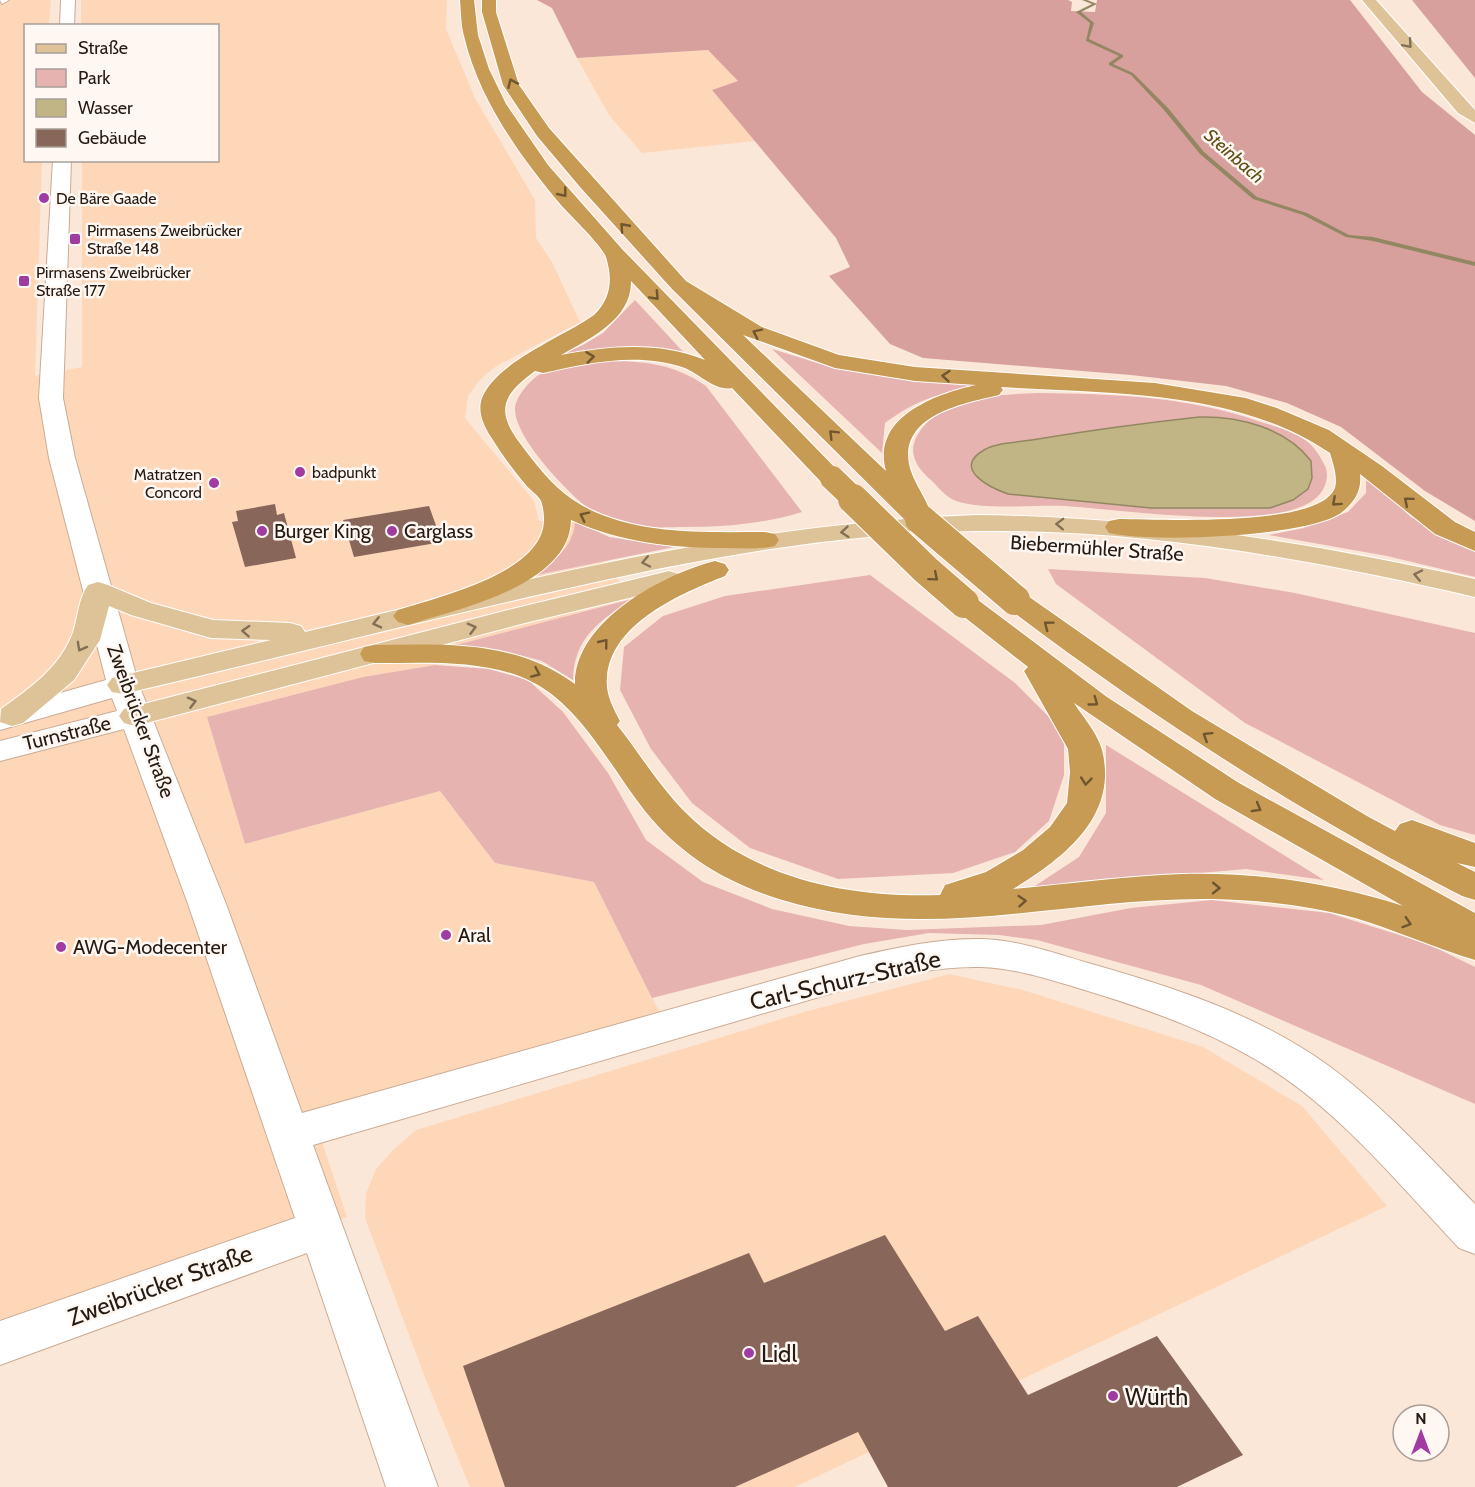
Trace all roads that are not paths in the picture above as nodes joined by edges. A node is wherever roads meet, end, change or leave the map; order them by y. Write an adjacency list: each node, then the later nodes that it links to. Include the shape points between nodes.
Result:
1 (68, 0): 6 (street)
2 (467, 0): 10 (highway, one-way to 10, via 477,60 507,120 587,224)
3 (489, 0): 11 (highway, one-way to 3, via 578,174 511,85 489,12)
4 (1370, 0): 8 (main road, one-way to 8)
5 (1388, 0): 7 (main road)
6 (67, 24)
7 (1412, 26)
8 (1475, 118)
9 (62, 162): 23 (street, Zweibrücker Straße, via 51,398 55,431)
10 (615, 253): 12 (highway, via 621,277 620,295 611,313); 14 (highway, one-way to 14)
11 (679, 285): 13 (highway, one-way to 11, via 915,374 835,361 754,332); 16 (highway, one-way to 11)
12 (513, 376): 14 (highway, one-way to 14, via 572,359 610,354 664,356 692,362); 17 (highway, via 498,391 492,417 506,441)
13 (1088, 385): 15 (highway, via 1155,390 1237,403 1298,424); 16 (highway, via 980,391 945,400 916,416 902,433)
14 (759, 400): 28 (highway, one-way to 28, bridge, via 917,562)
15 (1342, 449): 18 (highway, one-way to 18, via 1348,471 1346,493 1333,508 1309,517 1280,524); 20 (highway, one-way to 15, via 1445,528)
16 (888, 475): 34 (highway, one-way to 16, bridge, via 1183,722 1015,600 920,519)
17 (554, 499): 19 (highway, one-way to 17, via 681,539 626,531 583,516); 25 (highway, via 556,531 540,559 518,575)
18 (1119, 527): 19 (main road, Biebermühler Straße, one-way to 19, via 975,523); 22 (main road, Biebermühler Straße, one-way to 18, via 1306,552)
19 (765, 540): 25 (main road, Biebermühler Straße, one-way to 25, via 600,572)
20 (1475, 543)
21 (715, 570): 24 (main road, Biebermühler Straße, via 886,546 973,542 1095,544 1273,566); 27 (main road, Biebermühler Straße, one-way to 21); 32 (highway, one-way to 21, via 593,698 590,676 599,647 631,615 663,592)
22 (1475, 588)
23 (98, 591): 26 (main road, one-way to 23, via 210,630); 29 (street, Zweibrücker Straße); 31 (main road, one-way to 31, via 86,639 70,666 48,690)
24 (1475, 608)
25 (408, 616): 26 (main road, Biebermühler Straße, one-way to 26)
26 (346, 631): 29 (main road)
27 (375, 654): 30 (main road, Biebermühler Straße, one-way to 27); 32 (highway, one-way to 32, via 473,656 537,672 577,699)
28 (1030, 654): 37 (highway, one-way to 37, via 1085,748 1088,772 1084,804 1063,835 1036,859 999,880); 38 (highway, one-way to 38, via 1096,704 1227,791)
29 (123, 685): 30 (street, Zweibrücker Straße); 31 (street, Turnstraße)
30 (135, 716): 33 (street, Turnstraße); 40 (street, Zweibrücker Straße, via 160,775)
31 (6, 718)
32 (611, 736): 37 (highway, via 658,804 700,847 745,874 794,891 864,906)
33 (0, 751)
34 (1257, 767): 35 (highway, via 1450,849); 36 (highway)
35 (1475, 855)
36 (1475, 887)
37 (901, 909): 39 (highway, one-way to 39, via 1181,887 1241,888 1297,893 1351,904)
38 (1475, 930)
39 (1475, 946)
40 (288, 1135): 41 (street, Zweibrücker Straße); 42 (street, Carl-Schurz-Straße, via 839,977 907,961 982,953 1019,957 1178,1006 1233,1028 1289,1059 1348,1104)
41 (321, 1228): 43 (street, Zweibrücker Straße); 44 (street, Zweibrücker Straße)
42 (1475, 1234)
43 (0, 1343)
44 (412, 1487)

